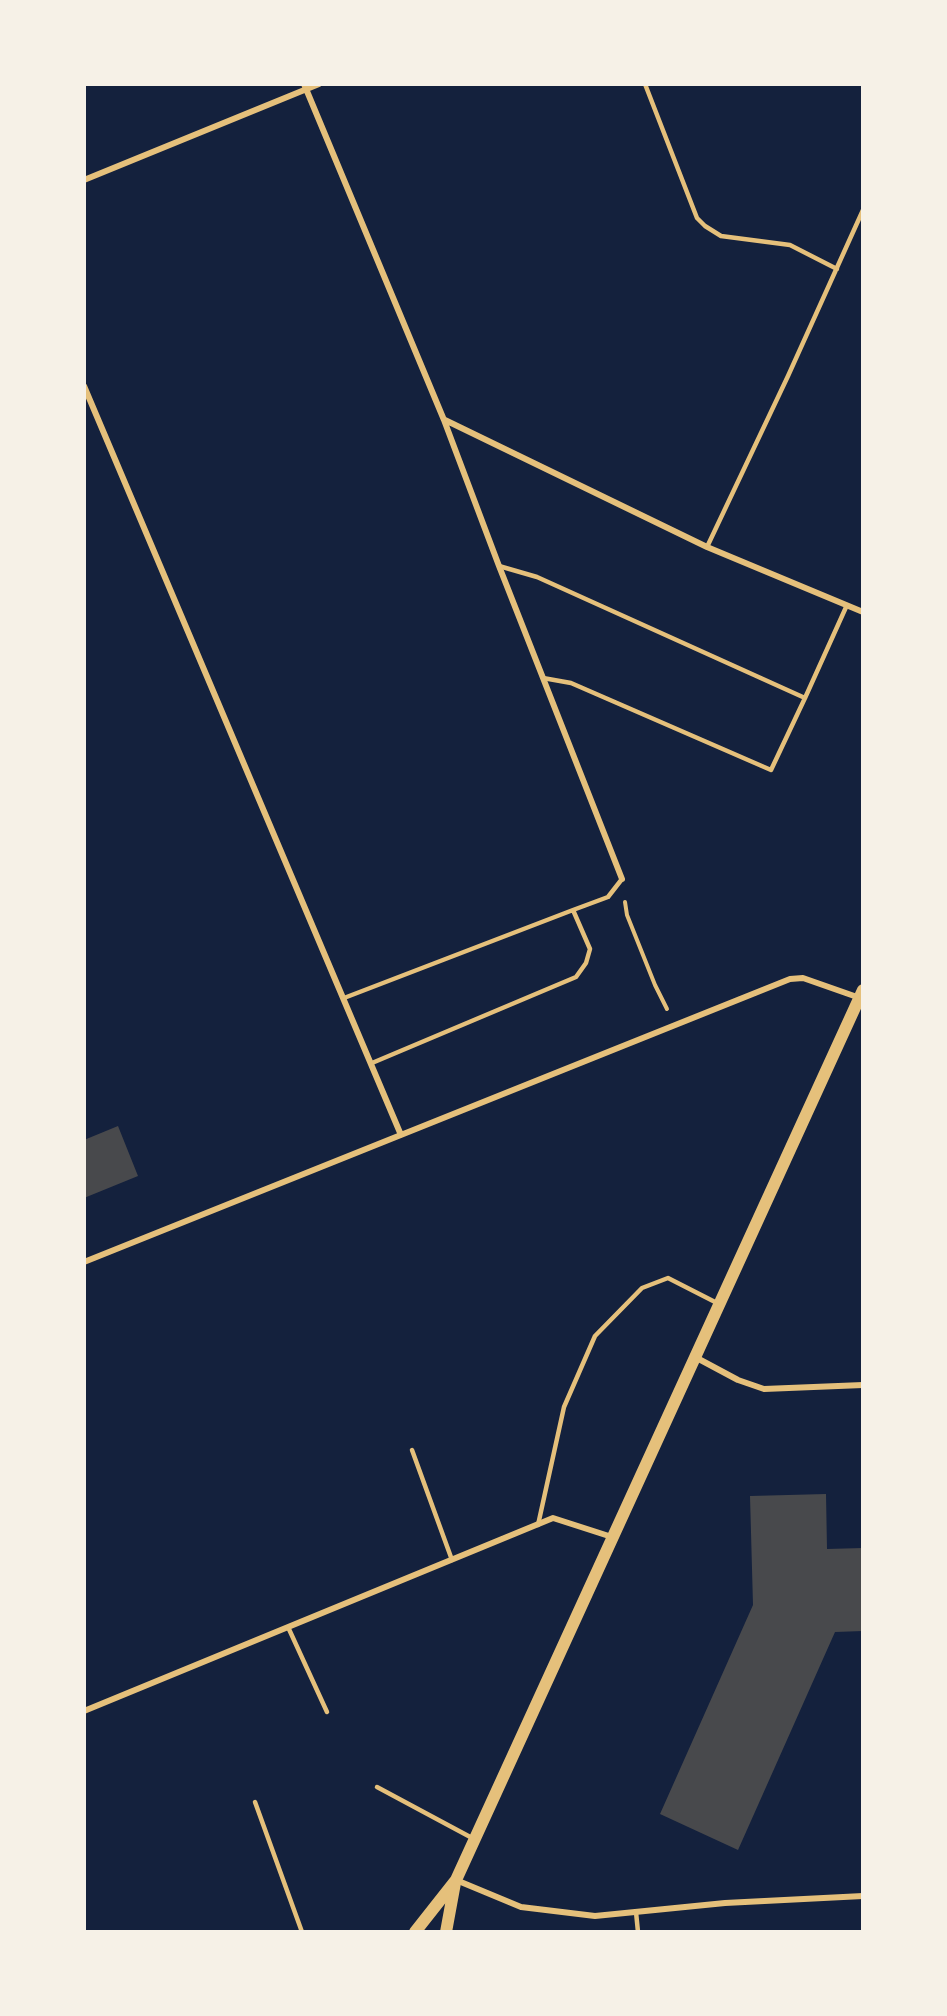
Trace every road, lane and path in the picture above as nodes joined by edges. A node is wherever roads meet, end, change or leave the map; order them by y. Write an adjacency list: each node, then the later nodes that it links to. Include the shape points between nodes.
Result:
1 (319, 84): 3 (street)
2 (645, 84): 6 (lane, via 697,218 705,226 721,236 790,245)
3 (305, 86): 4 (street); 8 (street)
4 (84, 180)
5 (863, 210): 6 (lane)
6 (837, 269): 9 (lane)
7 (84, 386): 18 (street)
8 (444, 420): 9 (street); 10 (street)
9 (707, 548): 11 (street)
10 (498, 566): 13 (street); 14 (lane, via 537,577)
11 (847, 605): 12 (street); 14 (lane)
12 (863, 612)
13 (543, 678): 14 (lane, via 571,683 771,770); 15 (street)
14 (805, 698)
15 (622, 879): 16 (lane, via 608,897); 19 (path, via 627,915 655,986)
16 (573, 910): 18 (lane); 20 (lane, via 591,949 576,977)
17 (862, 996): 19 (street, via 803,978 790,979); 23 (main road)
18 (344, 998): 20 (street)
19 (676, 1026): 21 (street)
20 (372, 1063): 21 (street)
21 (401, 1135): 22 (street)
22 (84, 1262)
23 (719, 1305): 24 (main road); 27 (lane, via 668,1278 642,1287 595,1336 564,1407)
24 (695, 1358): 25 (street, via 765,1389); 28 (main road)
25 (863, 1385)
26 (411, 1450): 29 (lane)
27 (538, 1525): 28 (street, via 553,1518); 29 (street)
28 (612, 1538): 35 (main road)
29 (452, 1560): 30 (street)
30 (288, 1627): 31 (street); 32 (lane)
31 (84, 1711)
32 (327, 1712)
33 (377, 1787): 35 (lane)
34 (255, 1802): 39 (lane)
35 (474, 1839): 36 (main road)
36 (456, 1880): 38 (street, via 521,1907 595,1916); 40 (main road); 41 (main road)
37 (863, 1896): 38 (street)
38 (636, 1912): 42 (lane)
39 (302, 1932)
40 (415, 1932)
41 (446, 1932)
42 (638, 1932)

